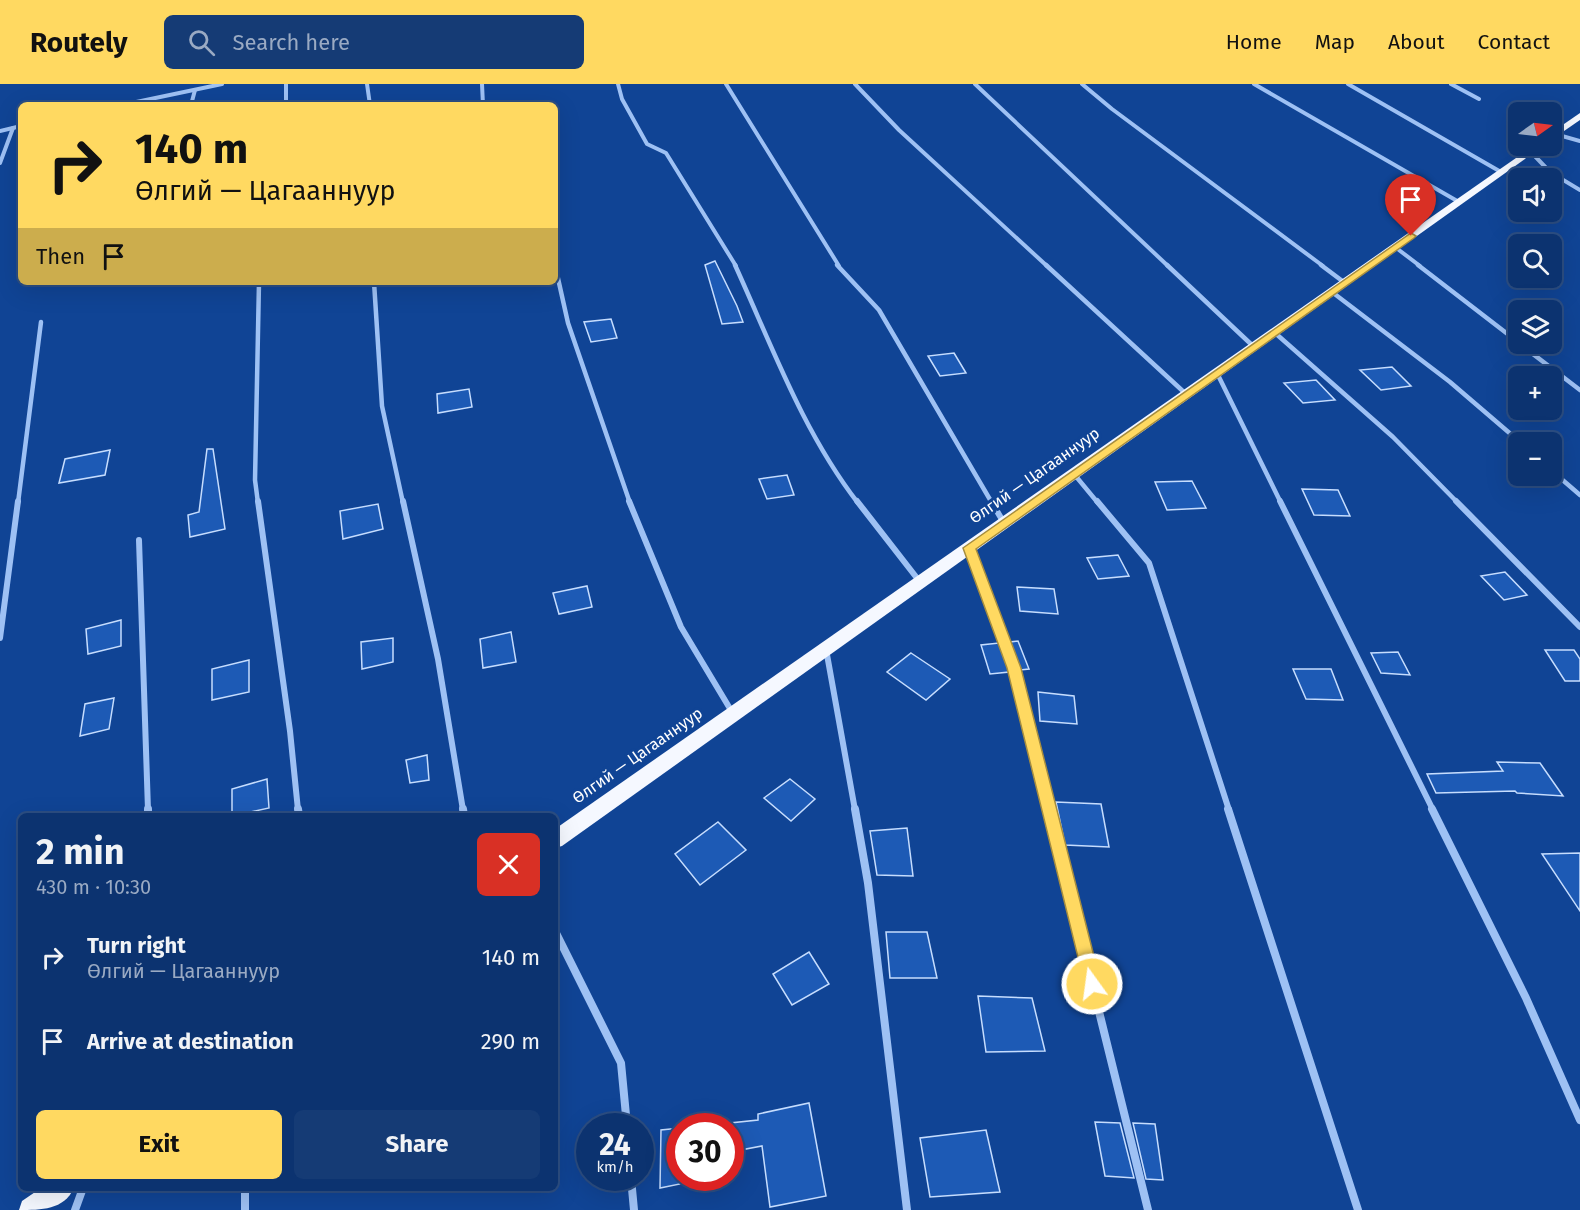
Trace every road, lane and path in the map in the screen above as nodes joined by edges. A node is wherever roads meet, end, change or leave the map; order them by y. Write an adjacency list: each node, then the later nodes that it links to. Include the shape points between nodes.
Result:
1 (222, 84): 13 (street)
2 (285, 84): 17 (street)
3 (367, 84): 18 (street)
4 (482, 84): 19 (street)
5 (618, 84): 54 (street, via 647,144 666,153 734,262 803,416 843,483)
6 (726, 84): 51 (street, via 834,260 879,310)
7 (855, 84): 46 (street, via 899,130)
8 (975, 84): 42 (street)
9 (1082, 84): 35 (street)
10 (1254, 84): 32 (street)
11 (1348, 84): 30 (street)
12 (1451, 84): 14 (street)
13 (195, 90): 15 (street); 16 (street)
14 (1479, 99)
15 (137, 102)
16 (192, 102)
17 (286, 102)
18 (370, 102)
19 (483, 102)
20 (1580, 116): 23 (highway)
21 (18, 127): 22 (street)
22 (13, 128): 24 (street); 29 (street)
23 (1562, 129)
24 (0, 130)
25 (1562, 137): 26 (street)
26 (1580, 141)
27 (1523, 156): 30 (highway, Өлгий — Цагааннуур)
28 (1539, 156): 31 (street, via 1550,172)
29 (0, 162)
30 (1501, 172): 32 (highway, Өлгий — Цагааннуур)
31 (1580, 190)
32 (1459, 202): 33 (highway, Өлгий — Цагааннуур)
33 (1395, 247): 35 (highway, Өлгий — Цагааннуур); 41 (street)
34 (558, 277): 58 (street, via 568,323 628,498 681,627)
35 (1345, 283): 38 (highway, Өлгий — Цагааннуур)
36 (259, 285): 60 (street, via 255,480)
37 (374, 285): 61 (street, via 382,406 438,659)
38 (1332, 292): 40 (highway, Өлгий — Цагааннуур); 47 (street)
39 (41, 322): 56 (street)
40 (1274, 332): 42 (highway, Өлгий — Цагааннуур); 55 (street, via 1393,437)
41 (1508, 334)
42 (1254, 346): 44 (highway, Өлгий — Цагааннуур)
43 (1533, 354): 45 (street)
44 (1217, 373): 46 (highway, Өлгий — Цагааннуур); 65 (street, via 1526,998)
45 (1580, 390)
46 (1186, 394): 48 (highway, Өлгий — Цагааннуур)
47 (1508, 432)
48 (1074, 474): 51 (highway, Өлгий — Цагааннуур); 76 (street, via 1149,563)
49 (1562, 479): 50 (street)
50 (1580, 495)
51 (1004, 523): 53 (highway, Өлгий — Цагааннуур)
52 (139, 540): 59 (street)
53 (969, 548): 54 (highway, Өлгий — Цагааннуур); 75 (street, via 1014,668)
54 (920, 582): 57 (highway, Өлгий — Цагааннуур)
55 (1580, 627)
56 (0, 638)
57 (826, 649): 58 (highway, Өлгий — Цагааннуур); 74 (street, via 868,883)
58 (733, 714): 62 (highway, Өлгий — Цагааннуур)
59 (148, 813)
60 (299, 813)
61 (464, 813)
62 (558, 838)
63 (558, 937): 64 (street, via 621,1063)
64 (626, 1113)
65 (1580, 1120)
66 (58, 1191): 70 (highway)
67 (82, 1191): 71 (street)
68 (245, 1191): 72 (street)
69 (632, 1191): 73 (street)
70 (31, 1210)
71 (75, 1210)
72 (245, 1210)
73 (634, 1210)
74 (907, 1210)
75 (1148, 1210)
76 (1358, 1210)

